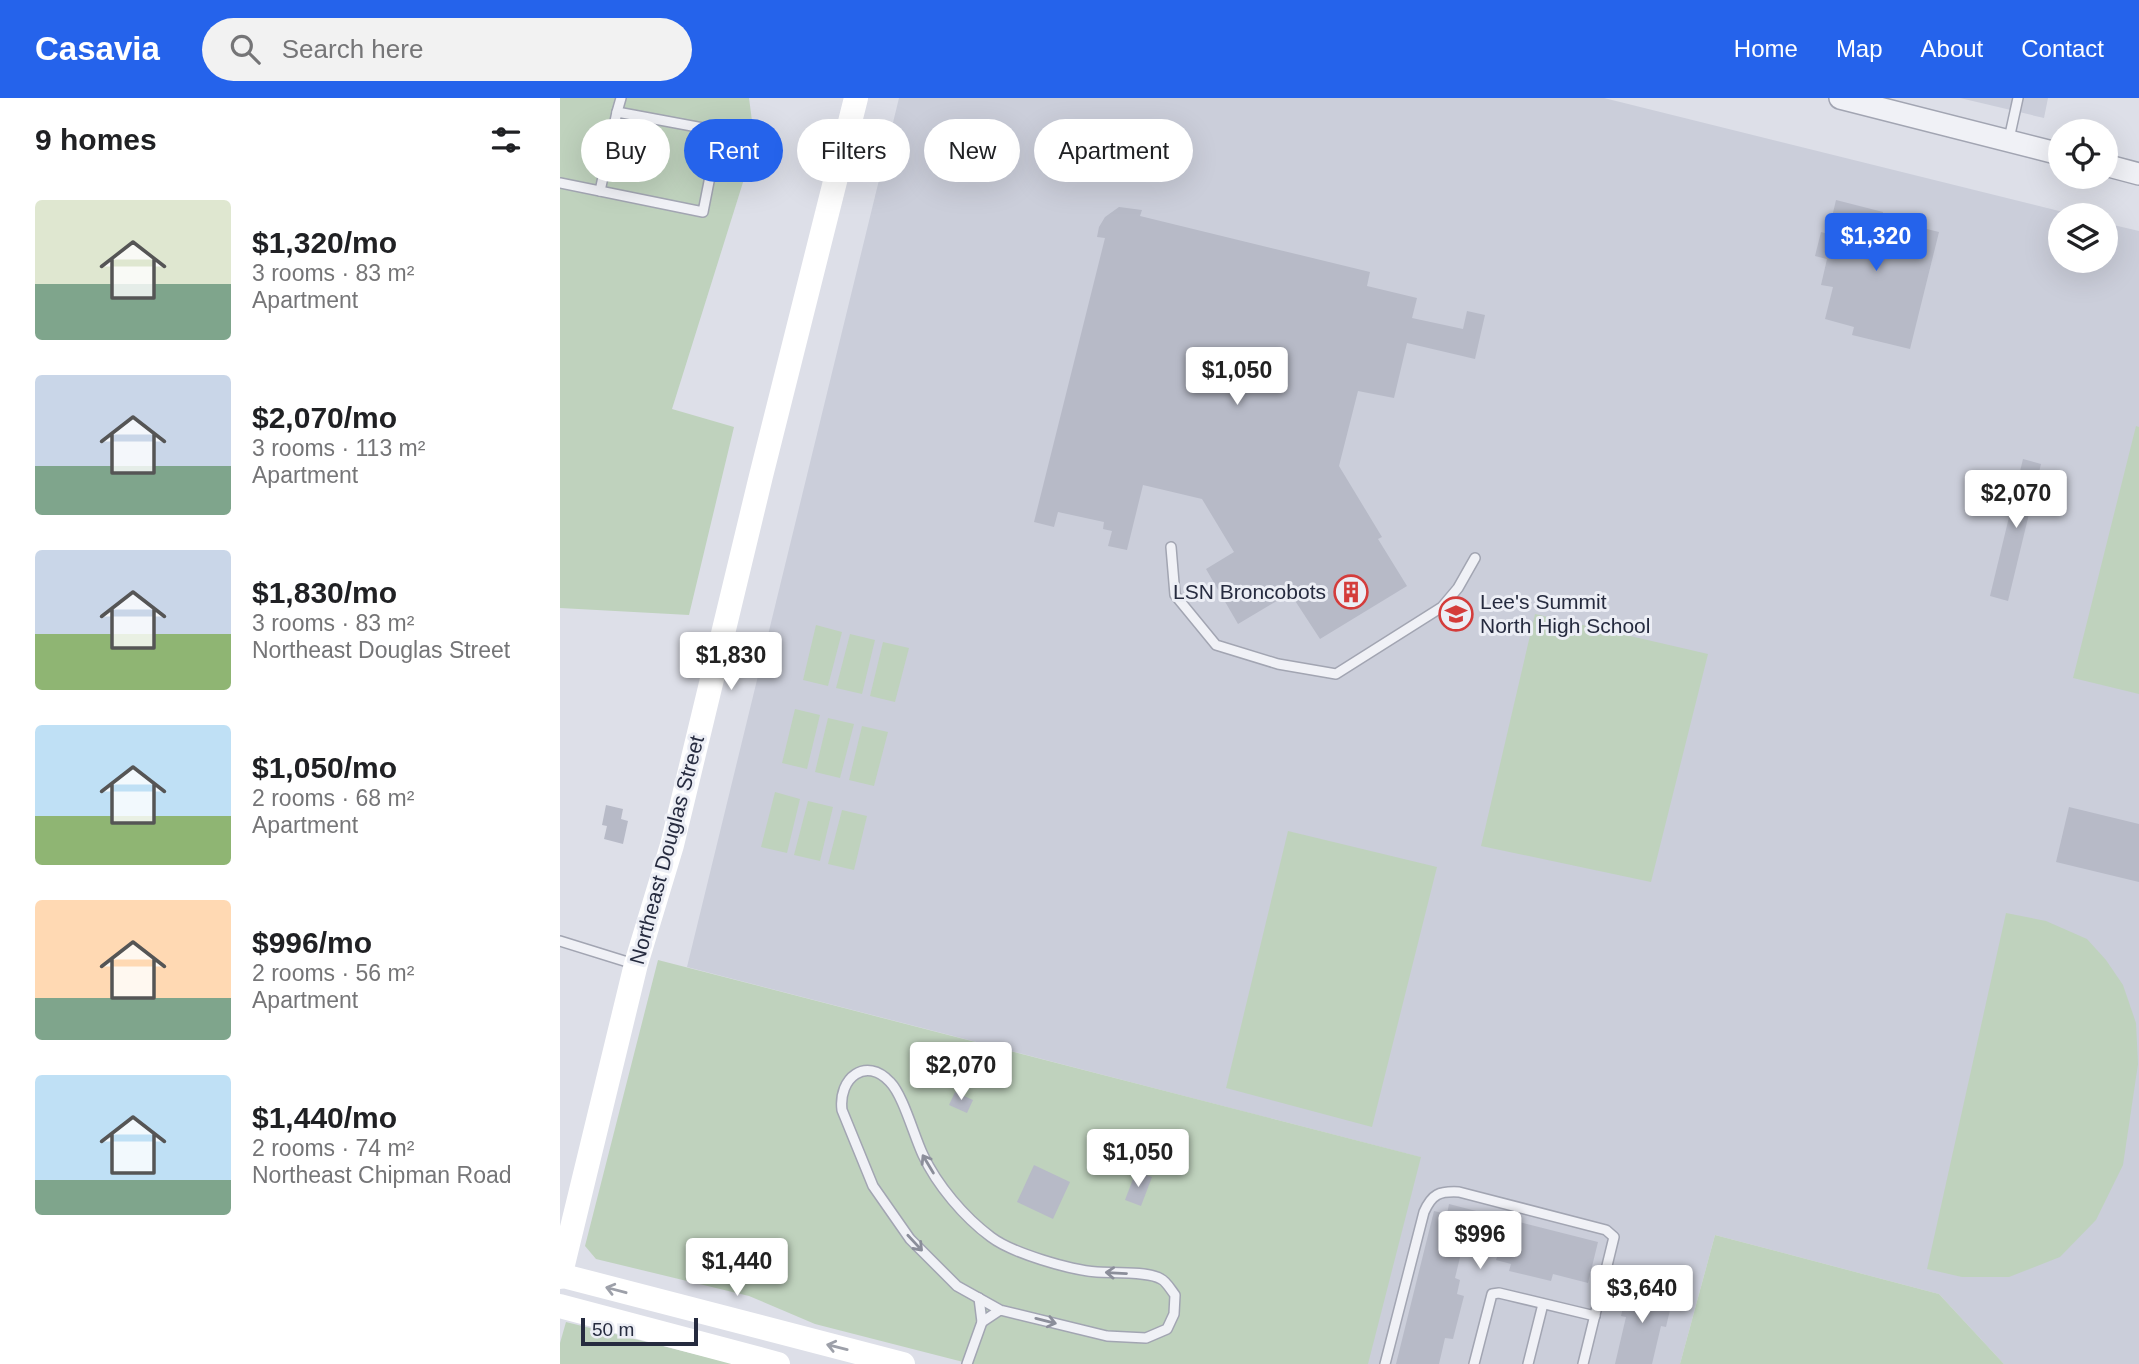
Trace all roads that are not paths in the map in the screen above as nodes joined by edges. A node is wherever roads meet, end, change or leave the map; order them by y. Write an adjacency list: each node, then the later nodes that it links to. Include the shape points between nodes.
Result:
1 (621, 98): 5 (lane)
2 (856, 98): 15 (main road, Northeast Douglas Street, via 672,845)
3 (1840, 98): 6 (street)
4 (2018, 98): 6 (lane)
5 (617, 112): 11 (lane); 11 (lane, via 719,131 703,212)
6 (2008, 141): 7 (street)
7 (2048, 151)
8 (2118, 168): 9 (street)
9 (2139, 174)
10 (560, 183): 11 (lane)
11 (600, 191)
12 (1171, 547): 13 (lane, via 1175,595 1216,645 1278,664 1336,674 1442,607)
13 (1475, 558)
14 (560, 941): 15 (lane)
15 (636, 964): 16 (main road, Northeast Douglas Street)
16 (560, 1276): 24 (main road, one-way to 16)
17 (979, 1298): 20 (lane); 20 (lane, one-way to 17, via 1107,1336 1146,1338 1167,1329 1175,1295 1161,1279 1094,1272 1026,1254 992,1238 934,1174 894,1085 883,1074 857,1073 845,1083 840,1098 873,1186 910,1239 957,1286); 22 (lane)
18 (1544, 1304): 21 (lane); 27 (lane, via 1492,1294); 28 (lane)
19 (560, 1306): 23 (main road)
20 (1000, 1310): 22 (lane)
21 (1595, 1316): 26 (lane, via 1614,1237 1606,1230 1447,1191 1429,1200 1424,1212); 29 (lane)
22 (982, 1322): 25 (lane)
23 (778, 1364)
24 (903, 1364)
25 (967, 1364)
26 (1385, 1364)
27 (1474, 1364)
28 (1528, 1364)
29 (1583, 1364)

